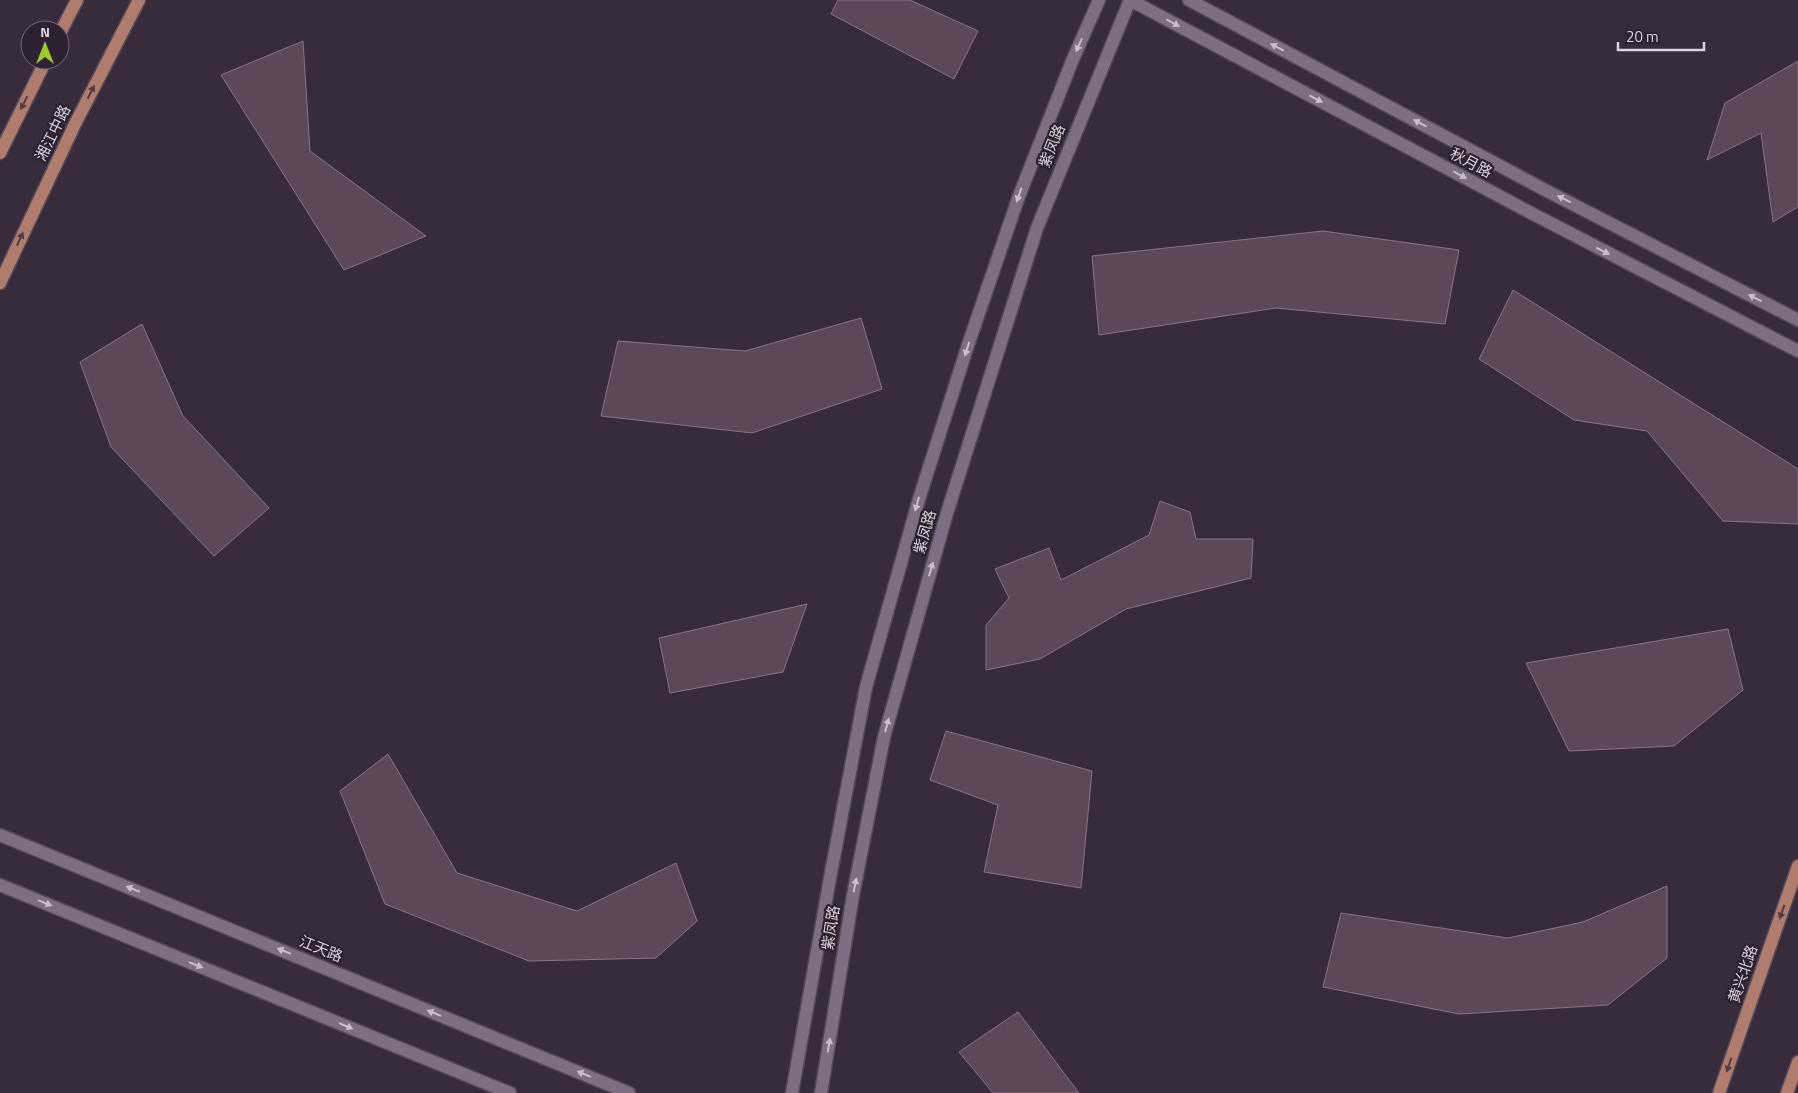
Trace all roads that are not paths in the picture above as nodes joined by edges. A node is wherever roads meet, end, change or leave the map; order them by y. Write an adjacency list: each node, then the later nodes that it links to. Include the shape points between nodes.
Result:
1 (77, 0): 6 (main road)
2 (139, 0): 9 (main road, 湘江中路, one-way to 2, via 74,124)
3 (1099, 0): 18 (street, 紫凤路, one-way to 18, via 1019,196 968,345 919,499 866,687)
4 (1130, 0): 11 (street, 秋月路, one-way to 11); 19 (street, 紫凤路, one-way to 4, via 853,895 884,737 944,522 1037,228)
5 (1189, 0): 10 (street, 秋月路, one-way to 5)
6 (67, 20)
7 (41, 70): 8 (main road, one-way to 8)
8 (0, 153)
9 (0, 283)
10 (1798, 320)
11 (1798, 351)
12 (0, 836): 17 (street, 江天路, one-way to 12)
13 (1798, 866): 20 (main road, 黄兴北路, one-way to 20)
14 (0, 885): 16 (street, one-way to 16)
15 (1798, 1062): 21 (main road)
16 (510, 1093)
17 (629, 1093)
18 (792, 1093)
19 (821, 1093)
20 (1719, 1093)
21 (1787, 1093)

